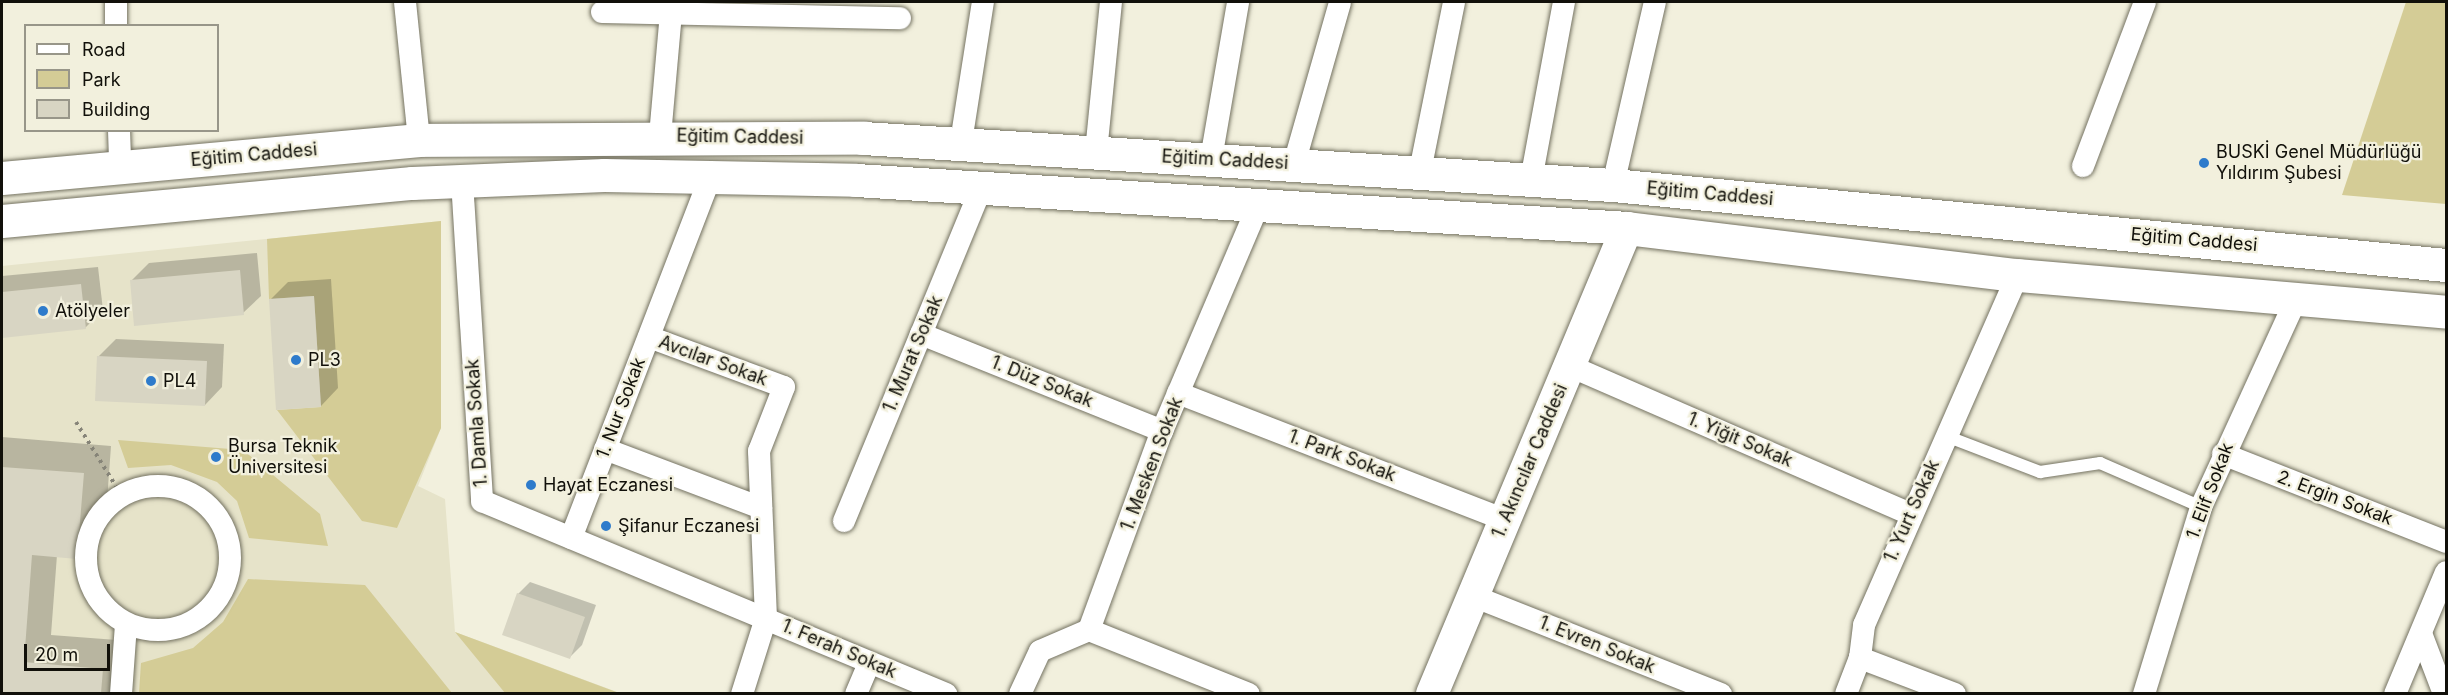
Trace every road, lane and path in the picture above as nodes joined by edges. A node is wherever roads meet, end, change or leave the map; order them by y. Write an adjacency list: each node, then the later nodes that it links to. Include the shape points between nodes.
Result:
1 (116, 2): 14 (street)
2 (405, 2): 17 (street)
3 (983, 2): 18 (street)
4 (1111, 2): 19 (street)
5 (1238, 2): 20 (street)
6 (1340, 2): 21 (street)
7 (1454, 2): 24 (street)
8 (1564, 2): 27 (street)
9 (1655, 2): 29 (street)
10 (2140, 2): 22 (street)
11 (672, 7): 12 (street); 13 (street); 16 (street)
12 (602, 12)
13 (900, 18)
14 (117, 24)
15 (119, 132): 23 (street)
16 (660, 136): 17 (main road, Eğitim Caddesi); 18 (main road, Eğitim Caddesi)
17 (419, 140): 23 (main road, Eğitim Caddesi)
18 (961, 142): 19 (main road, Eğitim Caddesi)
19 (1096, 152): 20 (main road, Eğitim Caddesi)
20 (1211, 159): 21 (main road, Eğitim Caddesi)
21 (1294, 164): 24 (main road, Eğitim Caddesi)
22 (2083, 166)
23 (120, 167): 26 (main road, Eğitim Caddesi)
24 (1420, 171): 27 (main road, Eğitim Caddesi)
25 (710, 177): 28 (main road); 30 (main road); 39 (street, 1. Nur Sokak)
26 (2, 178)
27 (1531, 180): 29 (main road, Eğitim Caddesi)
28 (462, 181): 32 (main road); 53 (street, 1. Damla Sokak, via 482,501)
29 (1613, 184): 34 (main road, Eğitim Caddesi)
30 (982, 187): 31 (main road); 38 (street, 1. Murat Sokak)
31 (1258, 206): 33 (main road); 41 (street, 1. Mesken Sokak)
32 (2, 221)
33 (1628, 228): 35 (main road); 40 (street, 1. Akıncılar Caddesi)
34 (2446, 264)
35 (2018, 275): 36 (main road); 44 (street, 1. Yurt Sokak)
36 (2297, 297): 37 (main road); 46 (street, 1. Elif Sokak)
37 (2446, 312)
38 (921, 334): 43 (street, 1. Düz Sokak); 52 (street, 1. Murat Sokak)
39 (649, 337): 45 (street, 1. Nur Sokak); 49 (street, Avcılar Sokak, via 784,387 759,451)
40 (1570, 366): 50 (street, 1. Yiğit Sokak); 51 (street, 1. Akıncılar Caddesi)
41 (1178, 393): 43 (street, 1. Mesken Sokak); 51 (street, 1. Park Sokak)
42 (76, 422): 47 (path)
43 (1162, 431): 59 (street, 1. Mesken Sokak)
44 (1946, 436): 48 (lane, via 2040,472 2100,463); 50 (street, 1. Yurt Sokak)
45 (605, 449): 49 (street); 53 (street, 1. Nur Sokak)
46 (2223, 454): 48 (street, 1. Elif Sokak); 54 (street, 2. Ergin Sokak)
47 (122, 496): 58 (street, via 94,523 85,569 107,610); 58 (street, via 152,486 197,497 215,513 231,557 223,588 197,620 150,631)
48 (2201, 507): 74 (street, 1. Elif Sokak)
49 (761, 508): 57 (street, Avcılar Sokak)
50 (1910, 514): 61 (street, 1. Yurt Sokak, via 1871,600)
51 (1505, 520): 56 (street, 1. Akıncılar Caddesi)
52 (843, 521)
53 (571, 538): 57 (street, 1. Damla Sokak)
54 (2446, 542)
55 (2446, 573): 60 (street)
56 (1473, 596): 63 (street, 1. Evren Sokak); 70 (street, 1. Akıncılar Caddesi)
57 (766, 618): 62 (street, 1. Ferah Sokak); 65 (street, Avcılar Sokak)
58 (126, 624): 64 (street)
59 (1089, 630): 68 (street, via 1040,651); 69 (street)
60 (2422, 636): 75 (street); 76 (street)
61 (1860, 658): 72 (street, 1. Yurt Sokak); 73 (street)
62 (869, 663): 66 (street); 67 (street, 1. Ferah Sokak)
63 (1678, 686): 71 (street, 1. Evren Sokak)
64 (121, 693)
65 (742, 693)
66 (856, 693)
67 (946, 693)
68 (1020, 693)
69 (1249, 693)
70 (1432, 693)
71 (1721, 693)
72 (1846, 693)
73 (1955, 693)
74 (2144, 693)
75 (2395, 693)
76 (2444, 693)

